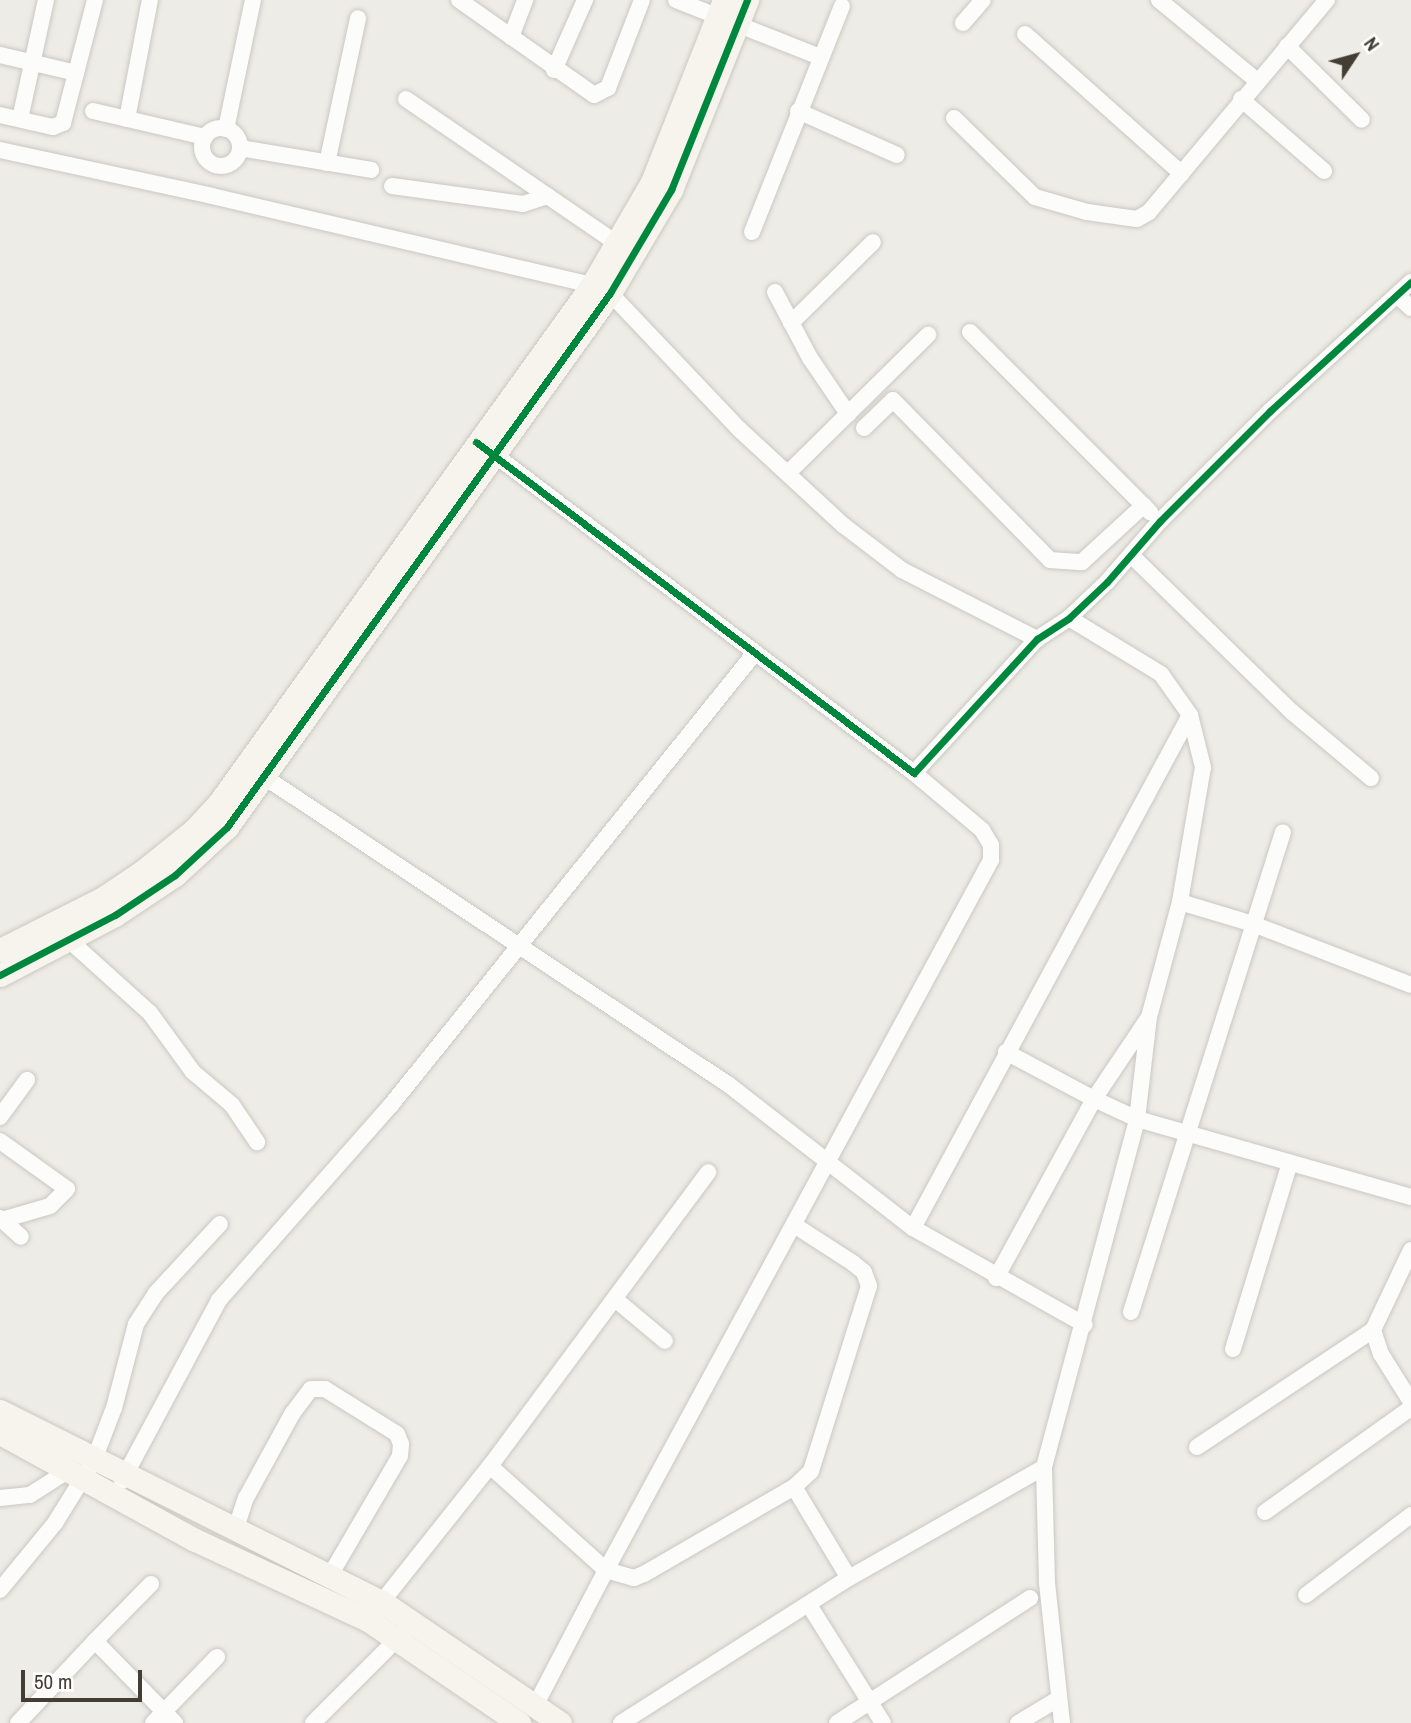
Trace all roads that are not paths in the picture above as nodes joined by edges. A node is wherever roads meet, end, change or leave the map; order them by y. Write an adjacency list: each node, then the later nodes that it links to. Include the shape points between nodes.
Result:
1 (47, 0): 22 (street)
2 (95, 0): 24 (street)
3 (150, 0): 32 (street)
4 (253, 0): 35 (street)
5 (459, 0): 18 (street)
6 (525, 0): 18 (street)
7 (585, 0): 23 (street)
8 (642, 0): 23 (street, via 605,92 594,95)
9 (677, 0): 14 (street)
10 (983, 0): 16 (street)
11 (1159, 0): 25 (street)
12 (1327, 0): 19 (street)
13 (842, 6): 21 (street)
14 (732, 9): 21 (street); 48 (street, via 661,186)
15 (358, 18): 40 (street)
16 (963, 23)
17 (1025, 34): 44 (street)
18 (511, 37): 23 (street)
19 (1287, 46): 25 (street); 34 (street)
20 (0, 55): 22 (street)
21 (820, 57): 29 (street)
22 (33, 62): 24 (street); 33 (street)
23 (554, 70)
24 (76, 73): 33 (street, via 63,123 53,127)
25 (1256, 80): 27 (street)
26 (406, 99): 47 (street)
27 (1241, 99): 43 (street); 44 (street)
28 (93, 111): 32 (street)
29 (798, 111): 39 (street); 49 (street)
30 (0, 115): 33 (street)
31 (954, 118): 44 (street, via 1019,186 1051,204 1137,219 1149,212)
32 (127, 119): 36 (street)
33 (20, 120)
34 (1362, 120)
35 (226, 129): 36 (street); 37 (street, via 236,136)
36 (205, 137): 41 (street, via 204,155)
37 (240, 148): 40 (street); 41 (street, via 231,163)
38 (0, 150): 46 (street)
39 (897, 155)
40 (327, 163): 42 (street)
41 (218, 166): 46 (street)
42 (370, 170)
43 (1324, 171)
44 (1182, 174)
45 (392, 186): 47 (street, via 523,204)
46 (212, 196): 53 (street)
47 (548, 196): 51 (street)
48 (645, 213): 51 (street); 53 (street)
49 (752, 232)
50 (873, 242): 57 (street)
51 (617, 243): 53 (street)
52 (1411, 282): 55 (street)
53 (601, 289): 62 (street); 63 (street)
54 (775, 292): 57 (street)
55 (1397, 295): 56 (street); 65 (street, via 1270,411)
56 (1411, 308)
57 (791, 323): 60 (street)
58 (970, 332): 64 (street)
59 (928, 335): 60 (street)
60 (843, 418): 63 (street)
61 (864, 428): 64 (street, via 893,400 1050,560 1082,562)
62 (484, 448): 69 (street); 72 (street); 79 (street, via 219,803 194,830 103,898)
63 (788, 473): 68 (street, via 902,570)
64 (1144, 505): 65 (street)
65 (1160, 521): 66 (street)
66 (1130, 555): 67 (street); 73 (street, via 1292,712)
67 (1072, 616): 68 (street); 70 (street, via 1161,674)
68 (1037, 639): 71 (street)
69 (754, 654): 71 (street); 78 (street)
70 (1191, 715): 75 (street, via 1203,767); 83 (street)
71 (914, 773): 91 (street, via 982,830 991,845 992,860)
72 (263, 776): 77 (street, via 212,845 155,889); 78 (street)
73 (1371, 778)
74 (1283, 832): 76 (street)
75 (1180, 902): 76 (street); 82 (street)
76 (1253, 924): 81 (street); 88 (street)
77 (70, 941): 80 (street); 90 (street, via 150,1013 193,1072 244,1119)
78 (519, 945): 91 (street, via 730,1085); 115 (street, via 391,1105 219,1300)
79 (0, 950)
80 (0, 975)
81 (1411, 985)
82 (1149, 1017): 85 (street); 87 (street)
83 (1006, 1052): 85 (street); 98 (street)
84 (27, 1080): 86 (street)
85 (1094, 1099): 87 (street); 101 (street)
86 (0, 1117)
87 (1137, 1119): 88 (street); 104 (street)
88 (1188, 1133): 92 (street); 103 (street)
89 (0, 1141): 95 (street, via 67,1189 50,1206)
90 (257, 1142)
91 (824, 1163): 97 (street); 98 (street)
92 (1290, 1163): 94 (street); 107 (street)
93 (708, 1172): 102 (street)
94 (1411, 1197)
95 (1, 1219): 99 (street)
96 (220, 1224): 112 (street, via 156,1293 136,1324 114,1408)
97 (794, 1225): 117 (street, via 853,1263 864,1272 869,1286 819,1455 811,1471); 123 (street)
98 (913, 1228): 101 (street)
99 (21, 1237)
100 (1411, 1251): 105 (street)
101 (996, 1278): 104 (street)
102 (615, 1299): 106 (street); 113 (street)
103 (1131, 1312)
104 (1084, 1325): 114 (street)
105 (1373, 1330): 108 (street, via 1381,1354); 111 (street)
106 (665, 1341)
107 (1233, 1349)
108 (1411, 1405): 120 (street)
109 (0, 1411): 112 (street)
110 (0, 1433): 116 (street)
111 (1197, 1447)
112 (94, 1460): 115 (street); 116 (street)
113 (490, 1466): 123 (street); 131 (street)
114 (1044, 1467): 125 (street); 135 (street, via 1047,1583)
115 (124, 1475): 119 (street); 122 (street)
116 (73, 1477): 118 (street, via 30,1495); 119 (street); 127 (street, via 55,1522)
117 (794, 1487): 123 (street, via 644,1574 634,1578); 125 (street)
118 (0, 1498)
119 (114, 1498): 131 (street)
120 (1265, 1511)
121 (1411, 1516): 128 (street)
122 (235, 1531): 124 (street); 124 (street, via 246,1498 292,1414 311,1389 325,1389 397,1434 401,1444 400,1457)
123 (606, 1570): 137 (street)
124 (329, 1577): 131 (street)
125 (849, 1578): 130 (street)
126 (150, 1584): 133 (street)
127 (0, 1590)
128 (1306, 1595)
129 (1030, 1598): 136 (street)
130 (809, 1605): 136 (street); 142 (street)
131 (375, 1611): 132 (street)
132 (406, 1630): 137 (street); 140 (street)
133 (95, 1641): 138 (street); 139 (street)
134 (217, 1657): 138 (street)
135 (1058, 1699): 145 (street); 146 (street)
136 (870, 1702): 143 (street); 144 (street)
137 (527, 1714): 141 (street)
138 (164, 1719)
139 (18, 1723)
140 (313, 1723)
141 (560, 1723)
142 (621, 1723)
143 (837, 1723)
144 (883, 1723)
145 (1018, 1723)
146 (1062, 1723)

